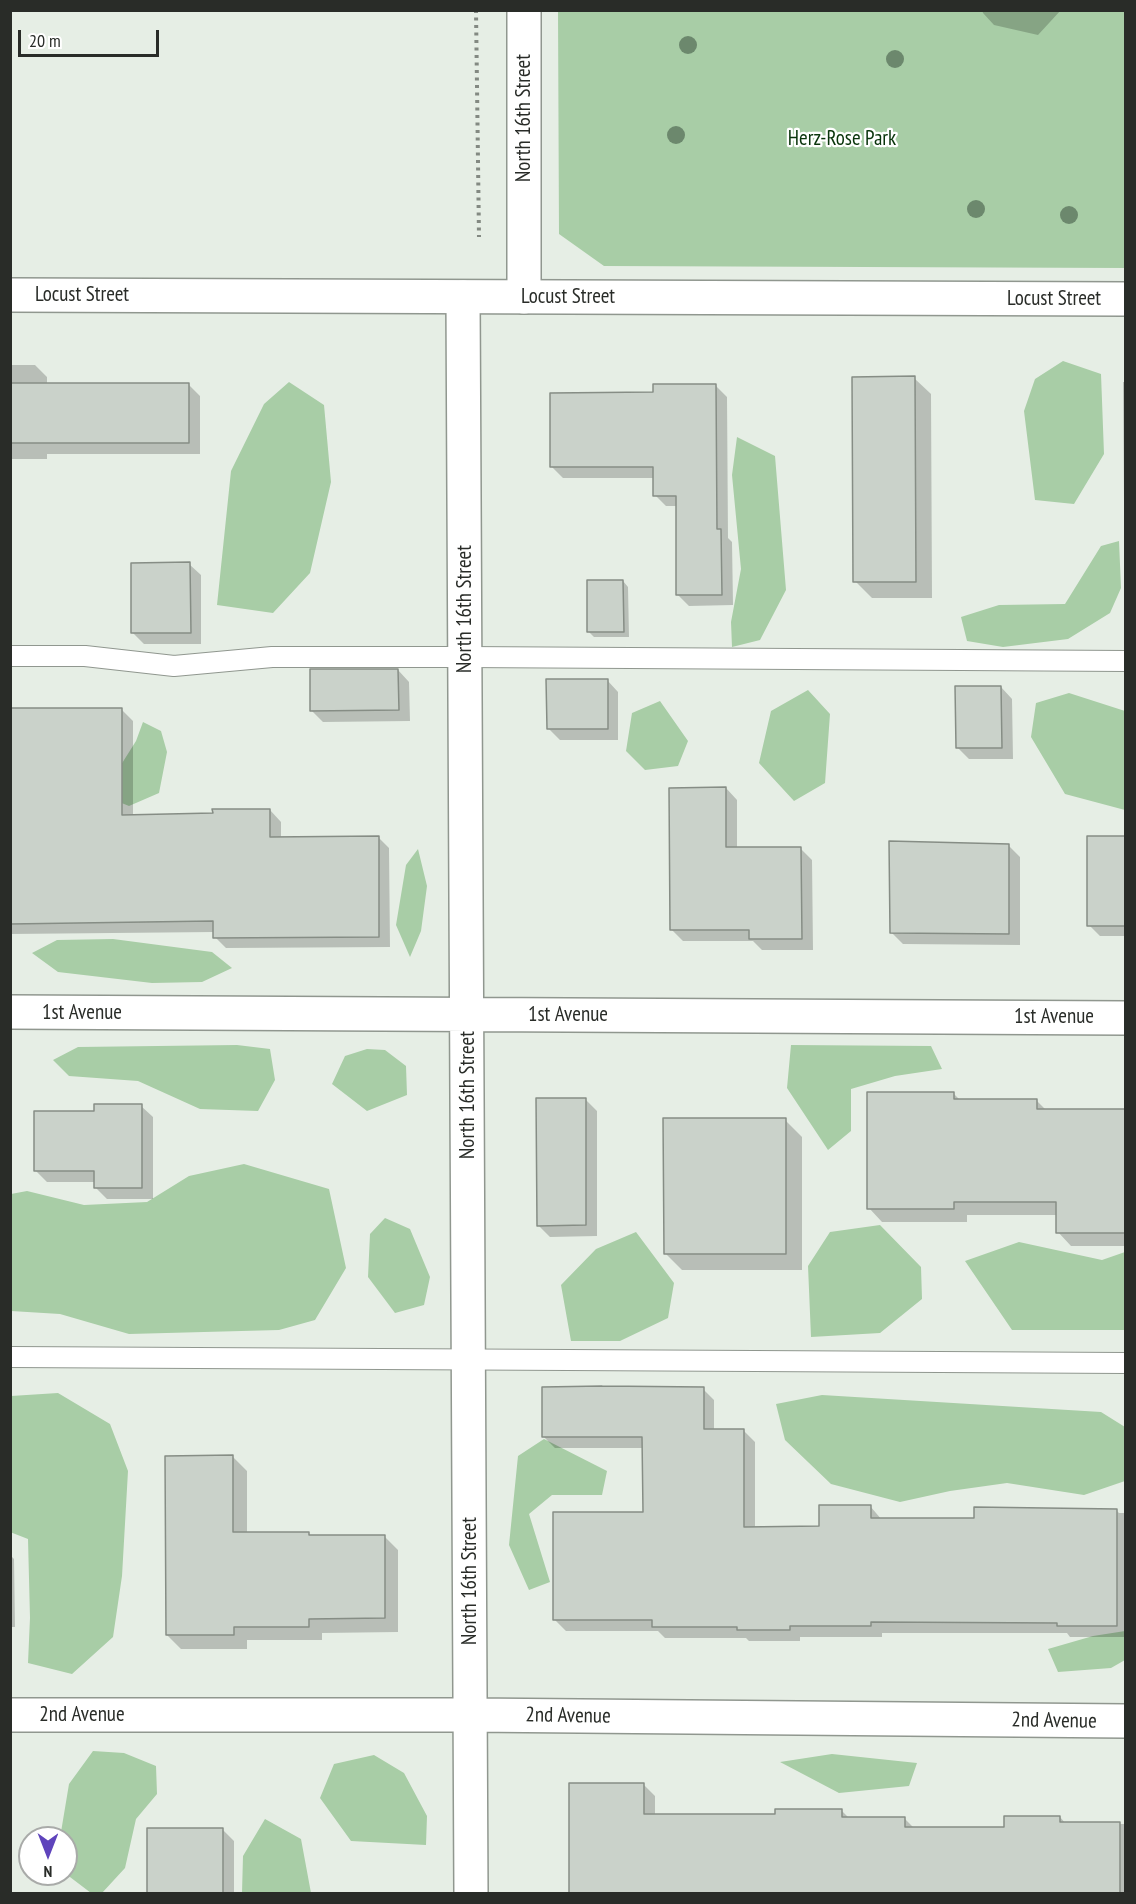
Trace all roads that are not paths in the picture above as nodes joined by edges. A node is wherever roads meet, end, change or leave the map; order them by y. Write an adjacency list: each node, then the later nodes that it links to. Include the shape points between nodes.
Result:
1 (524, 10): 4 (street, North 16th Street)
2 (10, 295): 3 (street, Locust Street)
3 (463, 297): 4 (street, Locust Street); 7 (street, North 16th Street)
4 (524, 297): 5 (street, Locust Street)
5 (1125, 299)
6 (10, 656): 7 (lane, via 85,656 174,666 272,657)
7 (465, 657): 8 (lane); 10 (street, North 16th Street)
8 (1125, 661)
9 (10, 1012): 10 (street, 1st Avenue)
10 (468, 1015): 11 (street, 1st Avenue); 13 (street, North 16th Street)
11 (1125, 1018)
12 (10, 1357): 13 (lane)
13 (469, 1359): 14 (lane); 16 (street, North 16th Street)
14 (1125, 1363)
15 (10, 1715): 16 (street, 2nd Avenue)
16 (471, 1715): 17 (street, 2nd Avenue); 18 (street, North 16th Street)
17 (1125, 1721)
18 (471, 1893)

